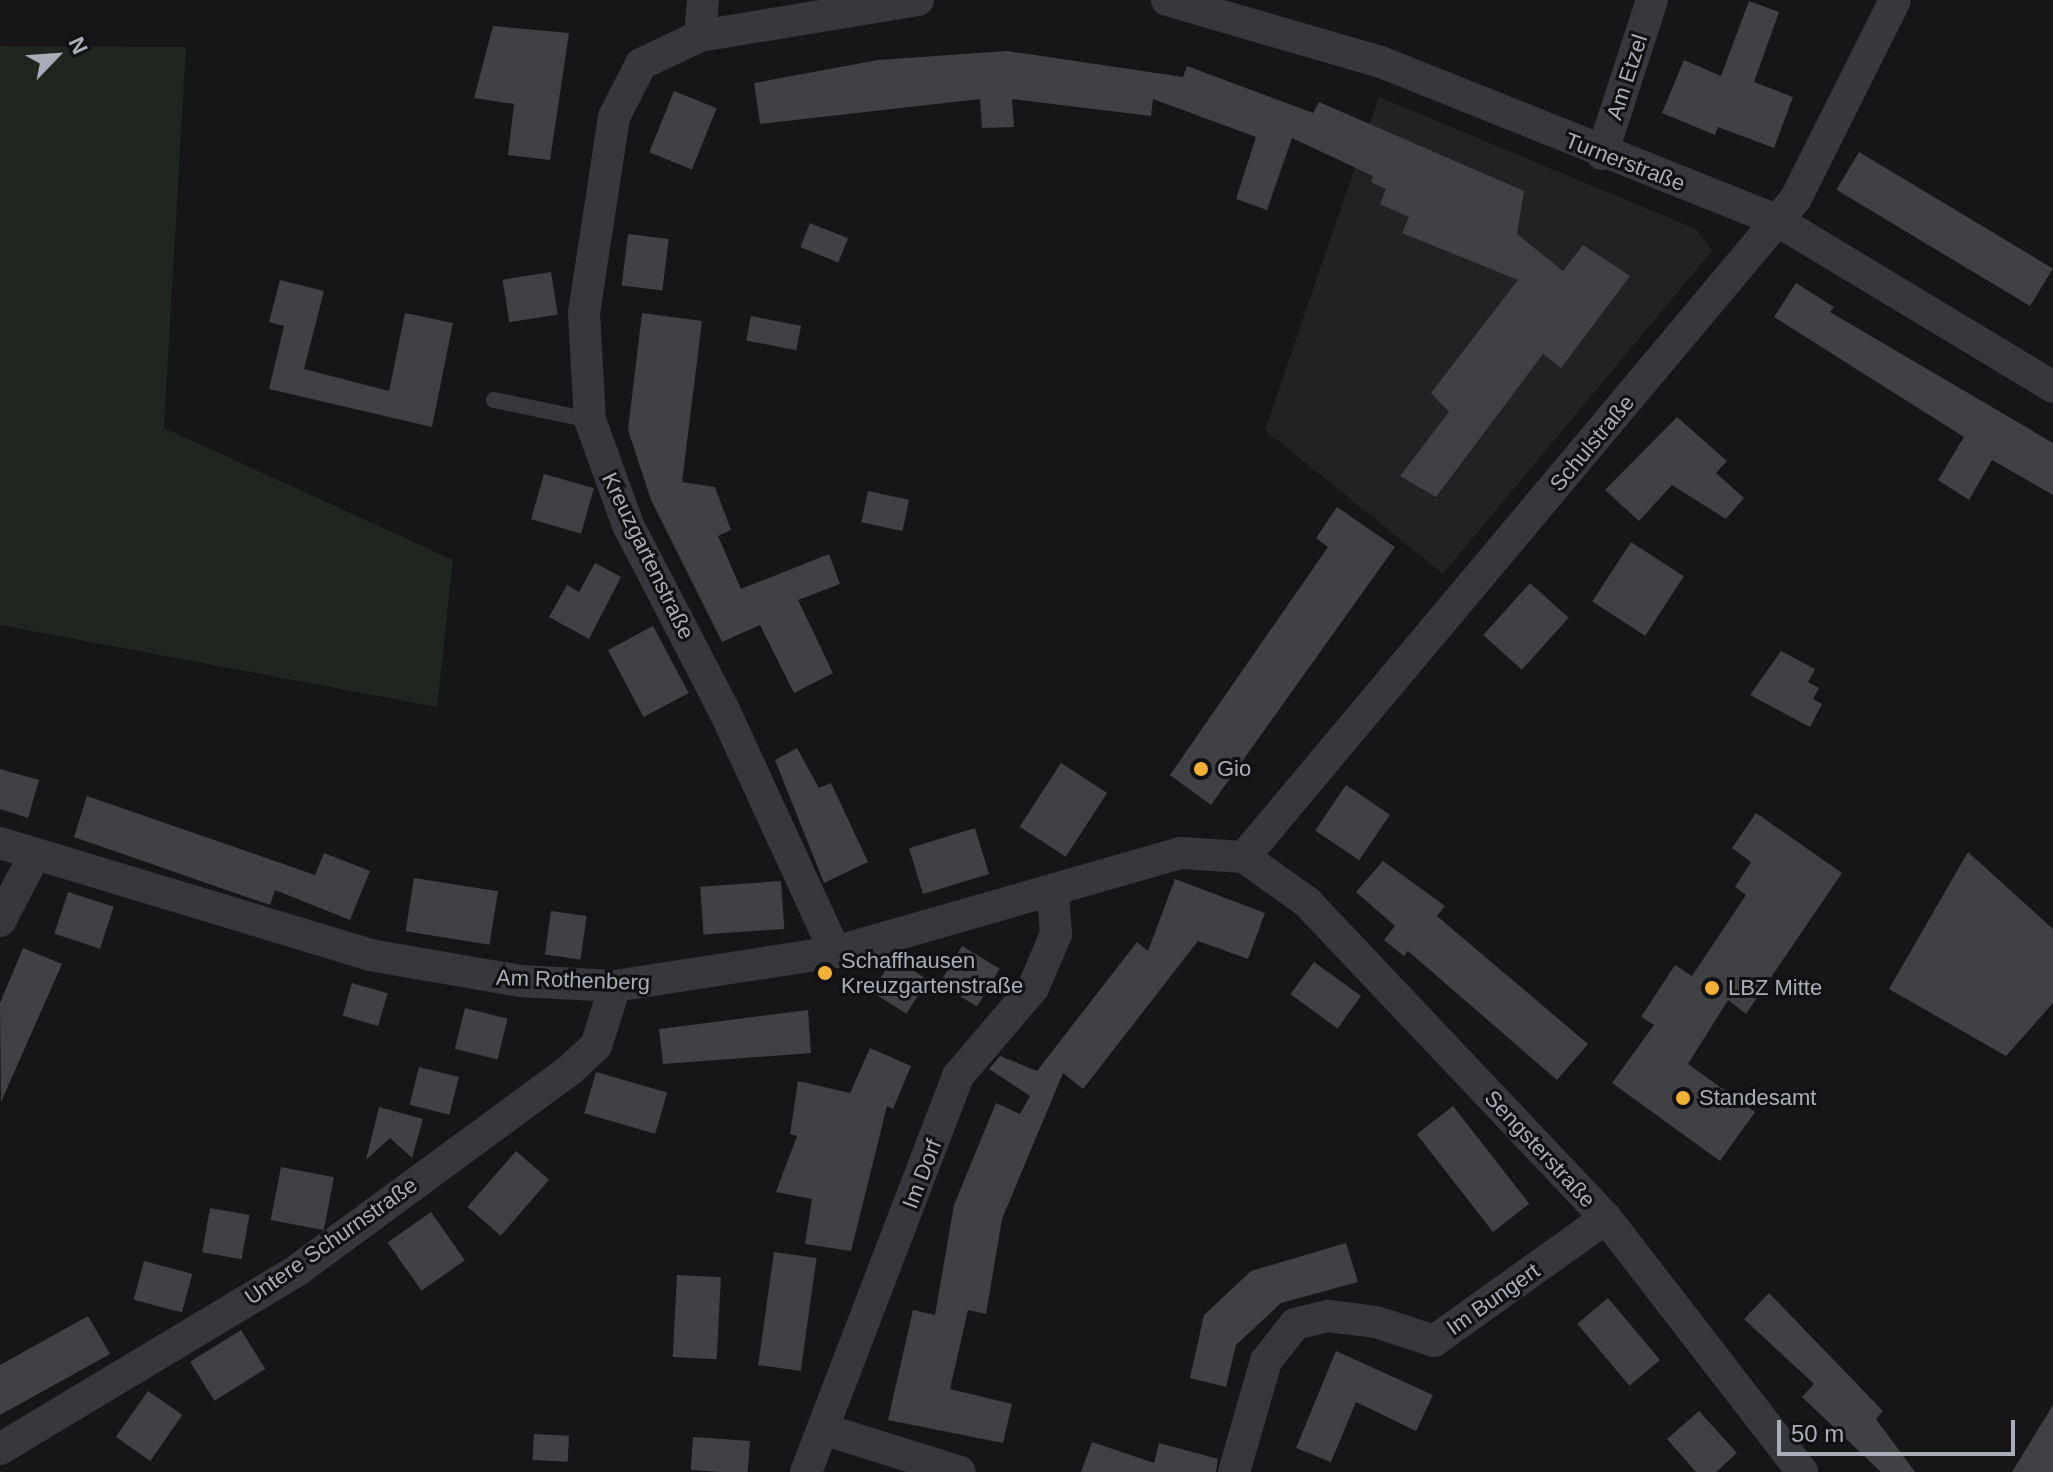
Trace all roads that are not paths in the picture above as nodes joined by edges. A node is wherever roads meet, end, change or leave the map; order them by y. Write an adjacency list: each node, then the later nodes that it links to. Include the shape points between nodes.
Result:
1 (703, 0): 7 (street)
2 (918, 0): 7 (street)
3 (1167, 0): 6 (street, Turnerstraße)
4 (1652, 0): 8 (street, Am Etzel)
5 (1895, 0): 9 (street, Schulstraße, via 1814,165)
6 (1253, 11): 8 (street, Turnerstraße)
7 (700, 36): 12 (street, Kreuzgartenstraße, via 641,64 614,117 584,313)
8 (1602, 154): 9 (street, Turnerstraße)
9 (1778, 221): 10 (street, Turnerstraße); 15 (street, Schulstraße)
10 (2053, 387)
11 (494, 400): 12 (lane)
12 (590, 420): 18 (street, Kreuzgartenstraße, via 628,525 723,708)
13 (0, 843): 14 (street, Am Rothenberg)
14 (35, 854): 17 (street); 19 (street, Am Rothenberg, via 370,955 520,981)
15 (1244, 857): 16 (street, Am Rothenberg, via 1180,853); 20 (street, Sengsterstraße, via 1307,902)
16 (1053, 893): 18 (street, Am Rothenberg); 21 (street, Im Dorf, via 1056,934 1033,988 958,1076)
17 (0, 921)
18 (835, 952): 19 (street, Am Rothenberg)
19 (615, 986): 22 (street, Untere Schurnstraße, via 596,1046 571,1069 299,1269)
20 (1606, 1218): 25 (street, Im Bungert, via 1434,1341 1376,1322 1328,1316 1295,1324 1266,1361); 26 (street, Sengsterstraße)
21 (826, 1430): 23 (street, Im Dorf); 24 (street)
22 (0, 1449)
23 (806, 1472)
24 (960, 1472)
25 (1234, 1472)
26 (1802, 1472)

